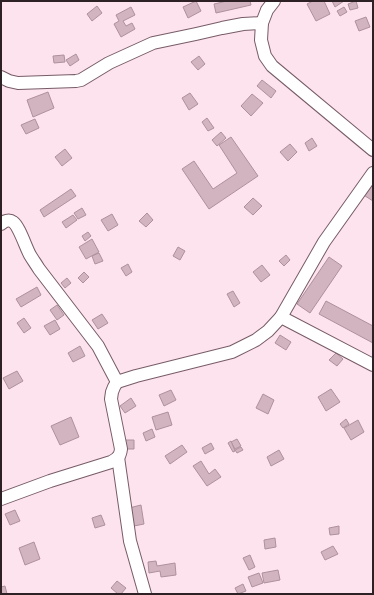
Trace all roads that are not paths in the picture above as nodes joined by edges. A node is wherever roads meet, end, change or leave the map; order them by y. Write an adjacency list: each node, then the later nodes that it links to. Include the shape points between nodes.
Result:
1 (274, 1): 2 (street)
2 (262, 23): 3 (street, via 243,24 153,43 109,63 81,80 18,83); 4 (street, via 261,40 265,56 272,66)
3 (1, 77)
4 (373, 150)
5 (373, 173): 7 (street, via 324,242)
6 (1, 224): 9 (street, via 9,220 13,222 39,269 98,346)
7 (281, 317): 8 (street); 9 (street, via 256,340 232,352)
8 (373, 365)
9 (117, 382): 10 (street, via 111,399 121,449)
10 (118, 457): 11 (street, via 112,462); 12 (street, via 130,541)
11 (1, 499)
12 (145, 594)

